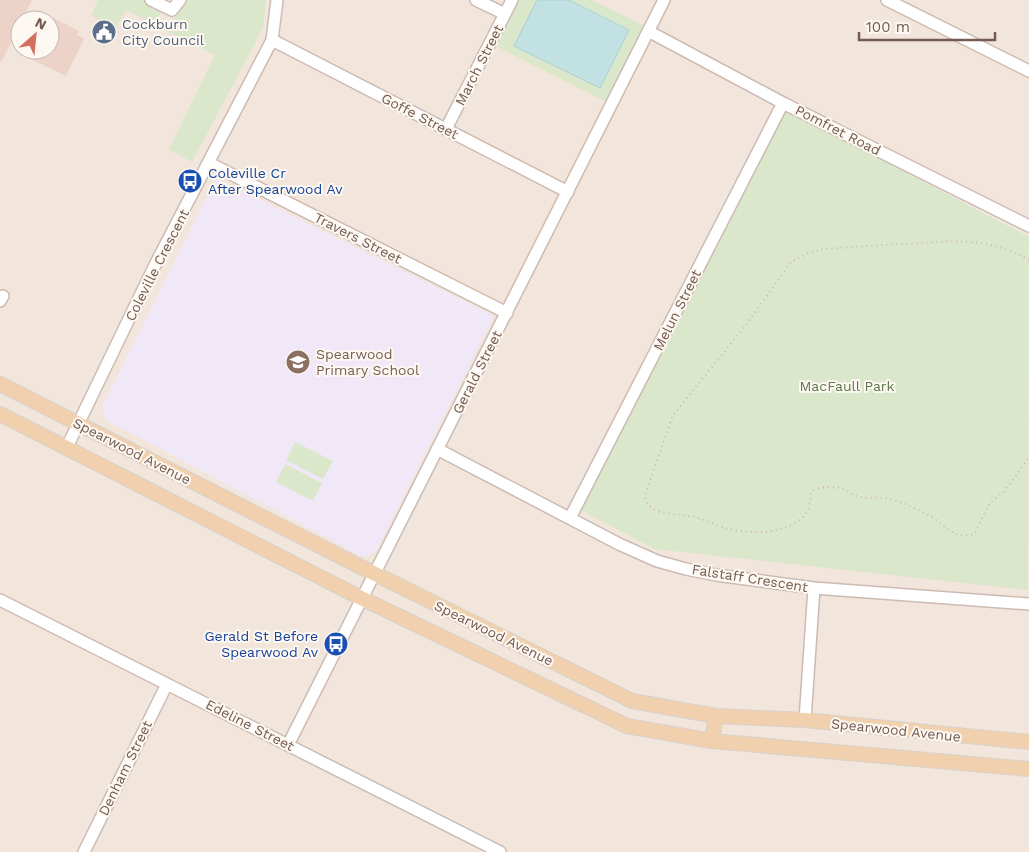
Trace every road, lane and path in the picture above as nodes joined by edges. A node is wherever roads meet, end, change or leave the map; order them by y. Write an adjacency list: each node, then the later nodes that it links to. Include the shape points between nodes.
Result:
1 (151, 0): 2 (street, via 172,10)
2 (180, 0)
3 (277, 0): 10 (street, Coleville Crescent)
4 (476, 0): 8 (street)
5 (512, 0): 8 (street, March Street)
6 (664, 0): 9 (street, Gerald Street)
7 (887, 0): 11 (street)
8 (505, 14): 13 (street, March Street)
9 (648, 31): 12 (street, Pomfret Road); 15 (street, Gerald Street)
10 (272, 40): 13 (street, Goffe Street); 14 (street, Coleville Crescent)
11 (1029, 71)
12 (783, 102): 16 (street, Pomfret Road); 25 (street, Melun Street)
13 (446, 129): 15 (street, Goffe Street)
14 (209, 163): 18 (street, Travers Street); 21 (street, Coleville Crescent, via 156,263)
15 (568, 192): 18 (street, Gerald Street)
16 (1029, 226)
17 (1029, 260): 24 (path, via 982,242 959,240 824,249 791,262 746,325 673,415 645,499 652,509 660,512 689,516 742,531 766,532 790,526 808,512 812,491 817,488 842,489 856,496 897,501 967,537 974,534 990,503 1007,487)
18 (507, 313): 23 (street, Gerald Street)
19 (0, 384): 21 (main road, Spearwood Avenue)
20 (0, 414): 22 (main road, Spearwood Avenue)
21 (79, 424): 22 (street, Coleville Crescent); 26 (main road, Spearwood Avenue)
22 (67, 447): 28 (main road, Spearwood Avenue)
23 (437, 449): 25 (street, Falstaff Crescent); 26 (street, Gerald Street)
24 (1029, 457)
25 (570, 518): 27 (street, Falstaff Crescent, via 619,544 667,563 716,575)
26 (376, 574): 28 (street, Gerald Street); 32 (main road, Spearwood Avenue, via 632,701)
27 (814, 588): 30 (street, Falstaff Crescent); 33 (street)
28 (363, 599): 34 (main road, Spearwood Avenue, via 627,726); 36 (street, Gerald Street)
29 (0, 600): 31 (street, Edeline Street)
30 (1029, 604)
31 (167, 684): 36 (street, Edeline Street); 38 (street, Denham Street)
32 (716, 716): 33 (main road, Spearwood Avenue); 34 (main road)
33 (805, 720): 35 (main road, Spearwood Avenue)
34 (712, 741): 37 (main road, Spearwood Avenue)
35 (1029, 742)
36 (288, 745): 39 (street, Edeline Street)
37 (1029, 769)
38 (84, 852)
39 (500, 852)

